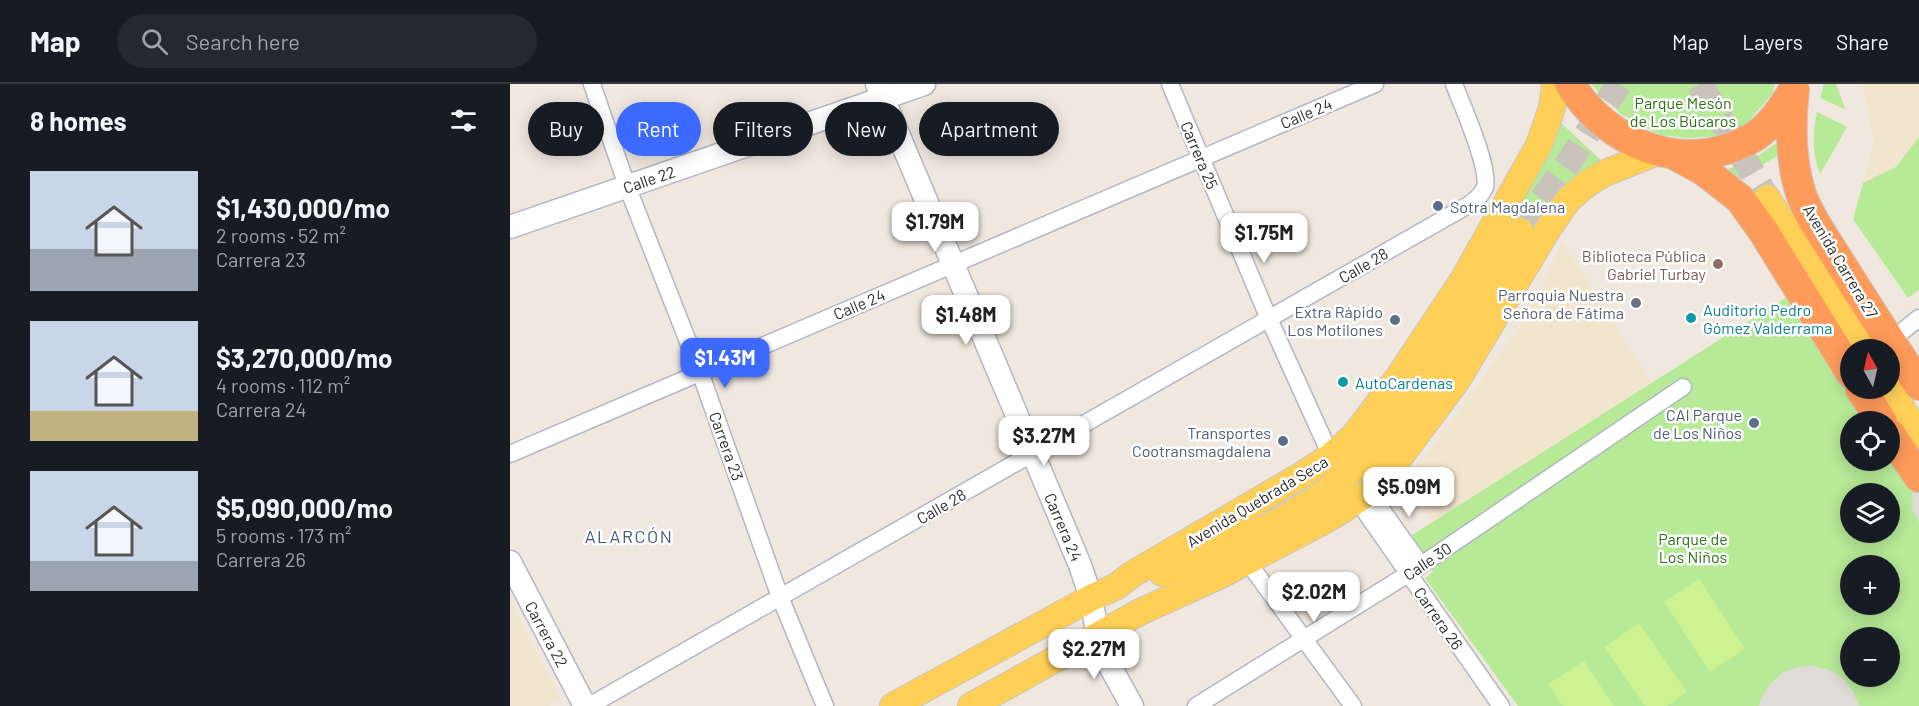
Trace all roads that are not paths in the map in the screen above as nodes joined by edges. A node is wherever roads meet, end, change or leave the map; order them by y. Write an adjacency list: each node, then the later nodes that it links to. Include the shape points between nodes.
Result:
1 (592, 84): 12 (street, Carrera 23)
2 (924, 84): 9 (street, Calle 22)
3 (1170, 84): 11 (street, Carrera 25)
4 (1374, 84): 11 (street, Calle 24)
5 (1454, 84): 18 (street, Calle 28, via 1484,167 1485,187 1479,197)
6 (1555, 84): 32 (main road, Avenida Quebrada Seca, via 1552,108 1539,145 1463,280 1400,375 1354,436)
7 (1570, 84): 10 (highway, via 1604,123 1631,141)
8 (1795, 87): 10 (highway, via 1773,121 1754,137 1703,155); 20 (highway, Avenida Carrera 27, via 1792,146 1802,197)
9 (880, 91): 12 (street, Calle 22); 16 (street, Carrera 24)
10 (1667, 154): 22 (highway, via 1703,170 1740,199); 34 (main road, via 1605,173 1569,199 1456,382 1403,453)
11 (1201, 158): 16 (street, Calle 24); 18 (street, Carrera 25)
12 (627, 186): 14 (street, Calle 22); 24 (street, Carrera 23)
13 (1767, 198): 19 (main road)
14 (510, 227)
15 (1520, 231): 38 (main road, via 1406,408 1376,446 1342,479 1311,501 1233,543 1162,573)
16 (953, 264): 24 (street, Calle 24); 30 (street, Carrera 24)
17 (1919, 318): 21 (street)
18 (1269, 319): 30 (street, Calle 28); 32 (street, Carrera 25)
19 (1873, 339)
20 (1874, 339)
21 (1886, 339)
22 (1840, 355)
23 (1900, 367): 25 (highway, Avenida Carrera 27)
24 (700, 372): 31 (street, Calle 24); 39 (street, Carrera 23)
25 (1919, 385)
26 (1683, 387): 37 (street, Calle 30)
27 (1896, 399): 28 (main road)
28 (1919, 435)
29 (1900, 449): 33 (highway)
30 (1033, 453): 39 (street, Calle 28); 40 (street, Carrera 24)
31 (510, 454)
32 (1331, 456): 38 (main road, Avenida Quebrada Seca)
33 (1919, 477)
34 (1363, 496): 35 (main road); 37 (street, Carrera 26)
35 (1247, 561): 41 (main road); 42 (street)
36 (510, 562): 43 (street, Carrera 22)
37 (1415, 569): 42 (street, Calle 30); 50 (street, Carrera 26)
38 (1117, 586): 40 (main road, Avenida Quebrada Seca)
39 (780, 597): 43 (street, Calle 28); 44 (street, Carrera 23)
40 (1091, 598): 41 (street, Carrera 24); 45 (main road, Avenida Quebrada Seca)
41 (1096, 636): 46 (main road); 47 (street, Carrera 24)
42 (1304, 639): 48 (street, Calle 30); 49 (street)
43 (587, 706)
44 (825, 706)
45 (893, 706)
46 (971, 706)
47 (1132, 706)
48 (1196, 706)
49 (1353, 706)
50 (1501, 706)

